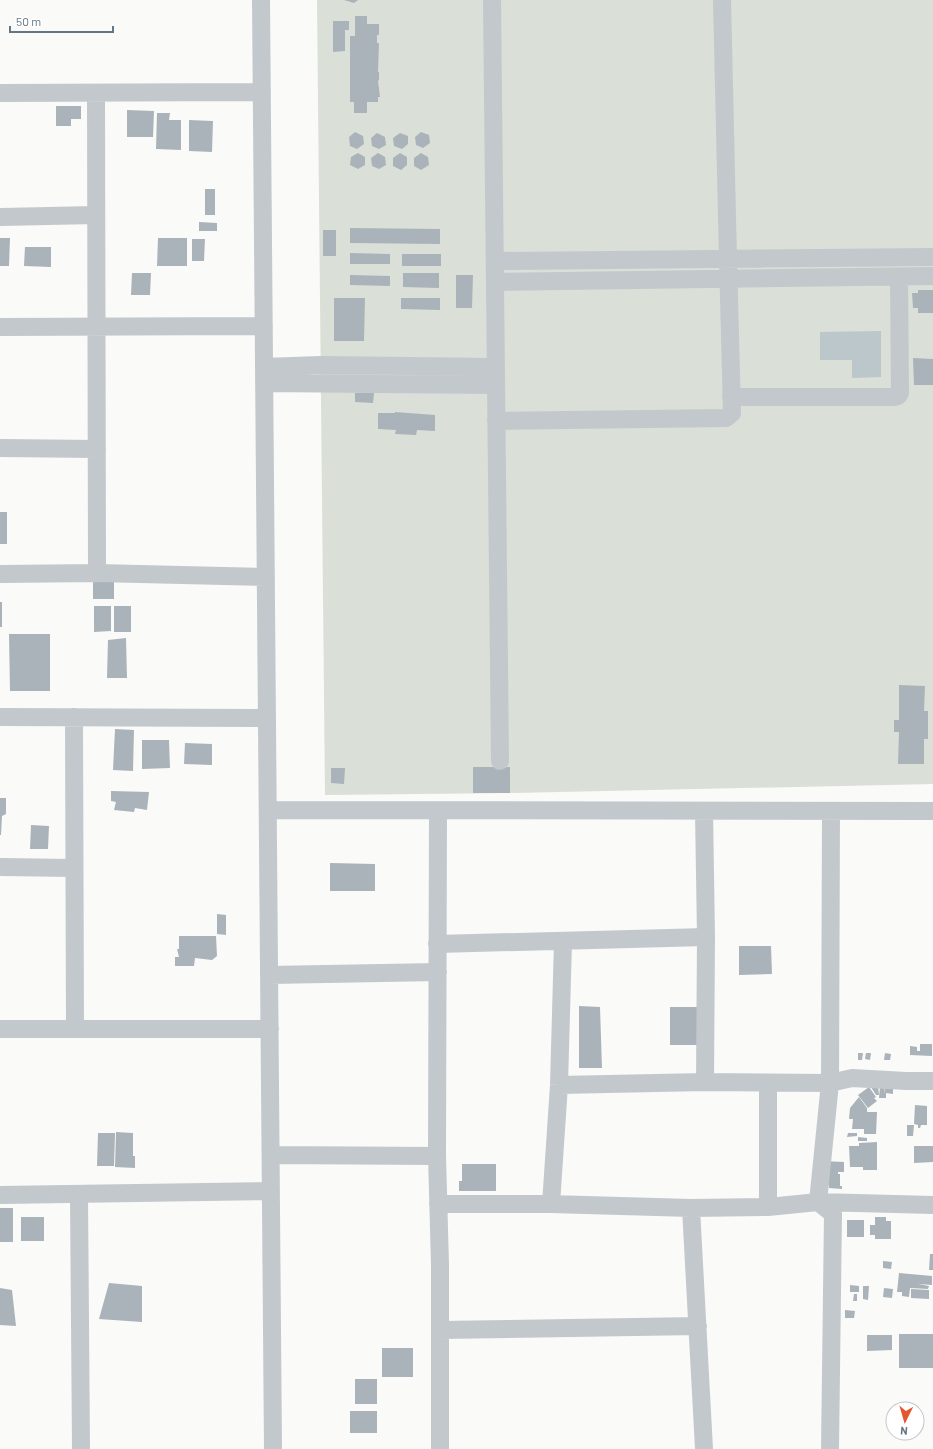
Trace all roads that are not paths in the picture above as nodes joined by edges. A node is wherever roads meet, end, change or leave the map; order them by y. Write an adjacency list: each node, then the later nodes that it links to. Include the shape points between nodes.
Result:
1 (261, 0): 5 (street)
2 (492, 0): 11 (street)
3 (722, 0): 10 (street)
4 (96, 92): 5 (street); 6 (street); 7 (street)
5 (262, 92): 17 (street)
6 (0, 93)
7 (96, 215): 8 (street); 16 (street)
8 (0, 216)
9 (933, 257): 10 (street)
10 (728, 259): 11 (street); 14 (street)
11 (495, 262): 15 (street)
12 (933, 276): 13 (street)
13 (899, 277): 14 (street); 21 (street, via 898,396)
14 (728, 279): 15 (street); 21 (street)
15 (495, 282): 20 (street)
16 (96, 326): 17 (street); 18 (street); 24 (street)
17 (264, 326): 19 (street)
18 (0, 327)
19 (264, 375): 20 (street, via 320,365); 27 (street)
20 (495, 376): 22 (street)
21 (731, 397): 22 (street, via 732,413 726,418)
22 (496, 421): 31 (street)
23 (0, 448): 24 (street)
24 (97, 449): 25 (street)
25 (97, 573): 26 (street); 27 (street)
26 (0, 574)
27 (266, 577): 30 (street)
28 (0, 717): 29 (street)
29 (74, 717): 30 (street); 38 (street)
30 (267, 718): 32 (street)
31 (500, 761)
32 (268, 810): 33 (street); 43 (street)
33 (438, 810): 34 (street); 41 (street)
34 (704, 811): 35 (street); 39 (street)
35 (831, 811): 36 (street); 50 (street)
36 (933, 811)
37 (0, 867): 38 (street)
38 (74, 868): 45 (street)
39 (706, 937): 40 (street); 48 (street)
40 (563, 942): 41 (street); 51 (street)
41 (437, 944): 42 (street)
42 (438, 972): 43 (street); 53 (street)
43 (269, 975): 46 (street)
44 (0, 1029): 45 (street)
45 (75, 1029): 46 (street)
46 (270, 1029): 52 (street)
47 (933, 1081): 50 (street, via 852,1078)
48 (705, 1082): 49 (street); 51 (street)
49 (768, 1083): 50 (street); 61 (street)
50 (830, 1083): 57 (street)
51 (559, 1085): 59 (street)
52 (271, 1155): 53 (street); 54 (street)
53 (437, 1156): 58 (street)
54 (271, 1191): 55 (street); 66 (street)
55 (78, 1194): 56 (street); 65 (street)
56 (0, 1196)
57 (818, 1202): 60 (street); 61 (street); 69 (street, via 833,1214)
58 (438, 1204): 59 (street); 64 (street)
59 (551, 1204): 62 (street)
60 (933, 1205)
61 (768, 1207): 62 (street)
62 (691, 1208): 63 (street)
63 (698, 1326): 64 (street); 68 (street)
64 (440, 1330): 67 (street)
65 (81, 1449)
66 (273, 1449)
67 (440, 1449)
68 (704, 1449)
69 (830, 1449)

